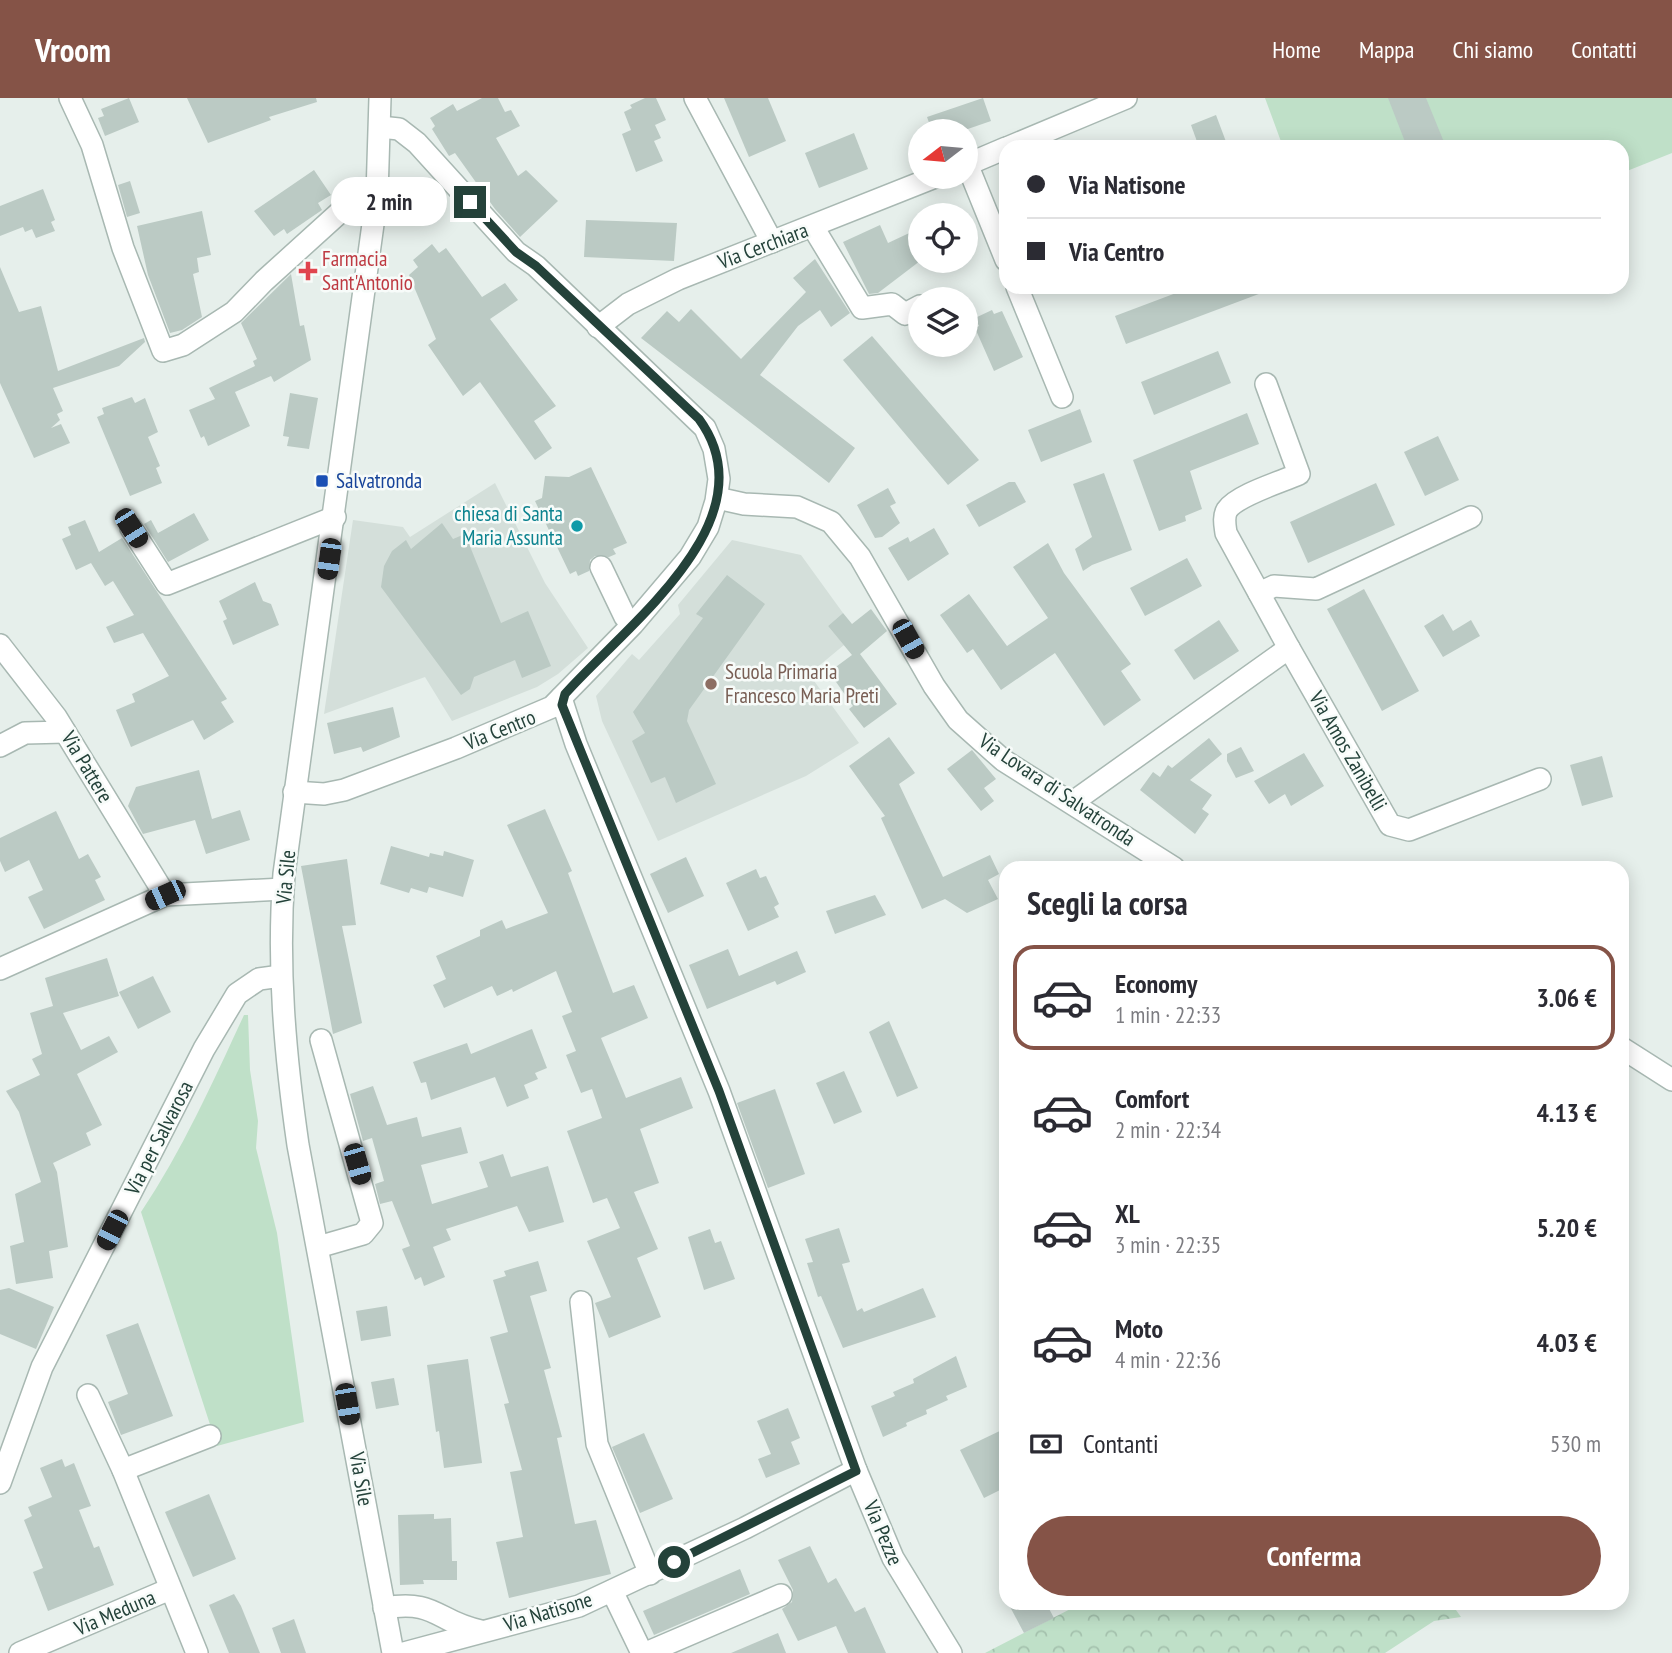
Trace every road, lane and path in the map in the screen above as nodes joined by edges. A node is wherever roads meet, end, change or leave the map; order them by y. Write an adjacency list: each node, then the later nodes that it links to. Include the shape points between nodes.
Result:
1 (70, 98): 11 (street, via 92,145 123,248 163,351 183,345 227,318 349,204)
2 (380, 98): 5 (street, Via Sile)
3 (695, 98): 13 (street)
4 (1126, 98): 6 (street)
5 (380, 127): 11 (street, Via Sile); 17 (street, Via Centro, via 399,129 411,137 516,252)
6 (1027, 140)
7 (999, 152): 8 (street)
8 (978, 160)
9 (908, 188): 12 (street, Via Cerchiara)
10 (977, 189): 14 (street)
11 (377, 195): 21 (street, Via Sile)
12 (813, 227): 13 (street, Via Cerchiara); 16 (street, via 862,308 892,304)
13 (772, 242): 17 (street, Via Cerchiara, via 649,292)
14 (999, 243)
15 (1020, 294): 19 (street)
16 (908, 312)
17 (598, 327): 20 (street, Via Centro, via 705,428 716,459)
18 (1266, 384): 25 (street, Via Amos Zanibelli, via 1299,474 1239,500 1226,512 1224,522)
19 (1062, 397)
20 (717, 498): 29 (street, Via Centro, via 705,534 690,558); 34 (street, Via Lovara di Salvatronda, via 797,507 834,525 860,557 958,720 1003,760)
21 (335, 517): 23 (street, via 167,584); 33 (street, Via Sile)
22 (1471, 517): 25 (street, via 1316,589 1274,586)
23 (131, 528)
24 (601, 566): 26 (street)
25 (1259, 593): 28 (street, Via Amos Zanibelli)
26 (625, 617)
27 (0, 645): 30 (street, Via Pattere)
28 (1289, 648): 32 (street, Via Amos Zanibelli, via 1391,824 1409,830); 34 (street)
29 (561, 698): 33 (street, Via Centro, via 544,712 351,788 324,794); 48 (street, Via Pezze, via 719,1091)
30 (65, 732): 31 (street, via 25,733); 37 (street, Via Pattere)
31 (0, 746)
32 (1539, 779)
33 (295, 792): 36 (street, Via Sile)
34 (1073, 802): 35 (street, Via Lovara di Salvatronda)
35 (1163, 861)
36 (283, 889): 37 (street); 39 (street, Via Sile)
37 (165, 895): 38 (street)
38 (0, 968)
39 (281, 976): 43 (street, Via Sile, via 286,1062); 49 (street, Via per Salvarosa, via 259,979 237,994 204,1049 42,1367)
40 (321, 1041): 43 (street, via 372,1223 363,1234)
41 (1629, 1052): 42 (street)
42 (1672, 1080)
43 (318, 1247): 54 (street, Via Sile)
44 (581, 1302): 50 (street, via 597,1444)
45 (88, 1395): 47 (street, Via Meduna)
46 (210, 1436): 47 (street)
47 (123, 1470): 51 (street, Via Meduna)
48 (856, 1471): 50 (street, Via Natisone); 61 (street, Via Pezze, via 892,1558)
49 (0, 1483)
50 (650, 1574): 52 (street, Via Natisone)
51 (170, 1589): 56 (street, Via Meduna); 57 (street, Via Meduna)
52 (612, 1591): 55 (street, Via Natisone, via 565,1610); 60 (street, Via Natisone)
53 (781, 1595): 60 (street, Via Natisone)
54 (384, 1608): 55 (street, Via Natisone, via 418,1604); 58 (street, Via Sile)
55 (483, 1632): 59 (street, Via Natisone)
56 (20, 1653)
57 (197, 1653)
58 (393, 1653)
59 (404, 1653)
60 (644, 1653)
61 (951, 1653)

